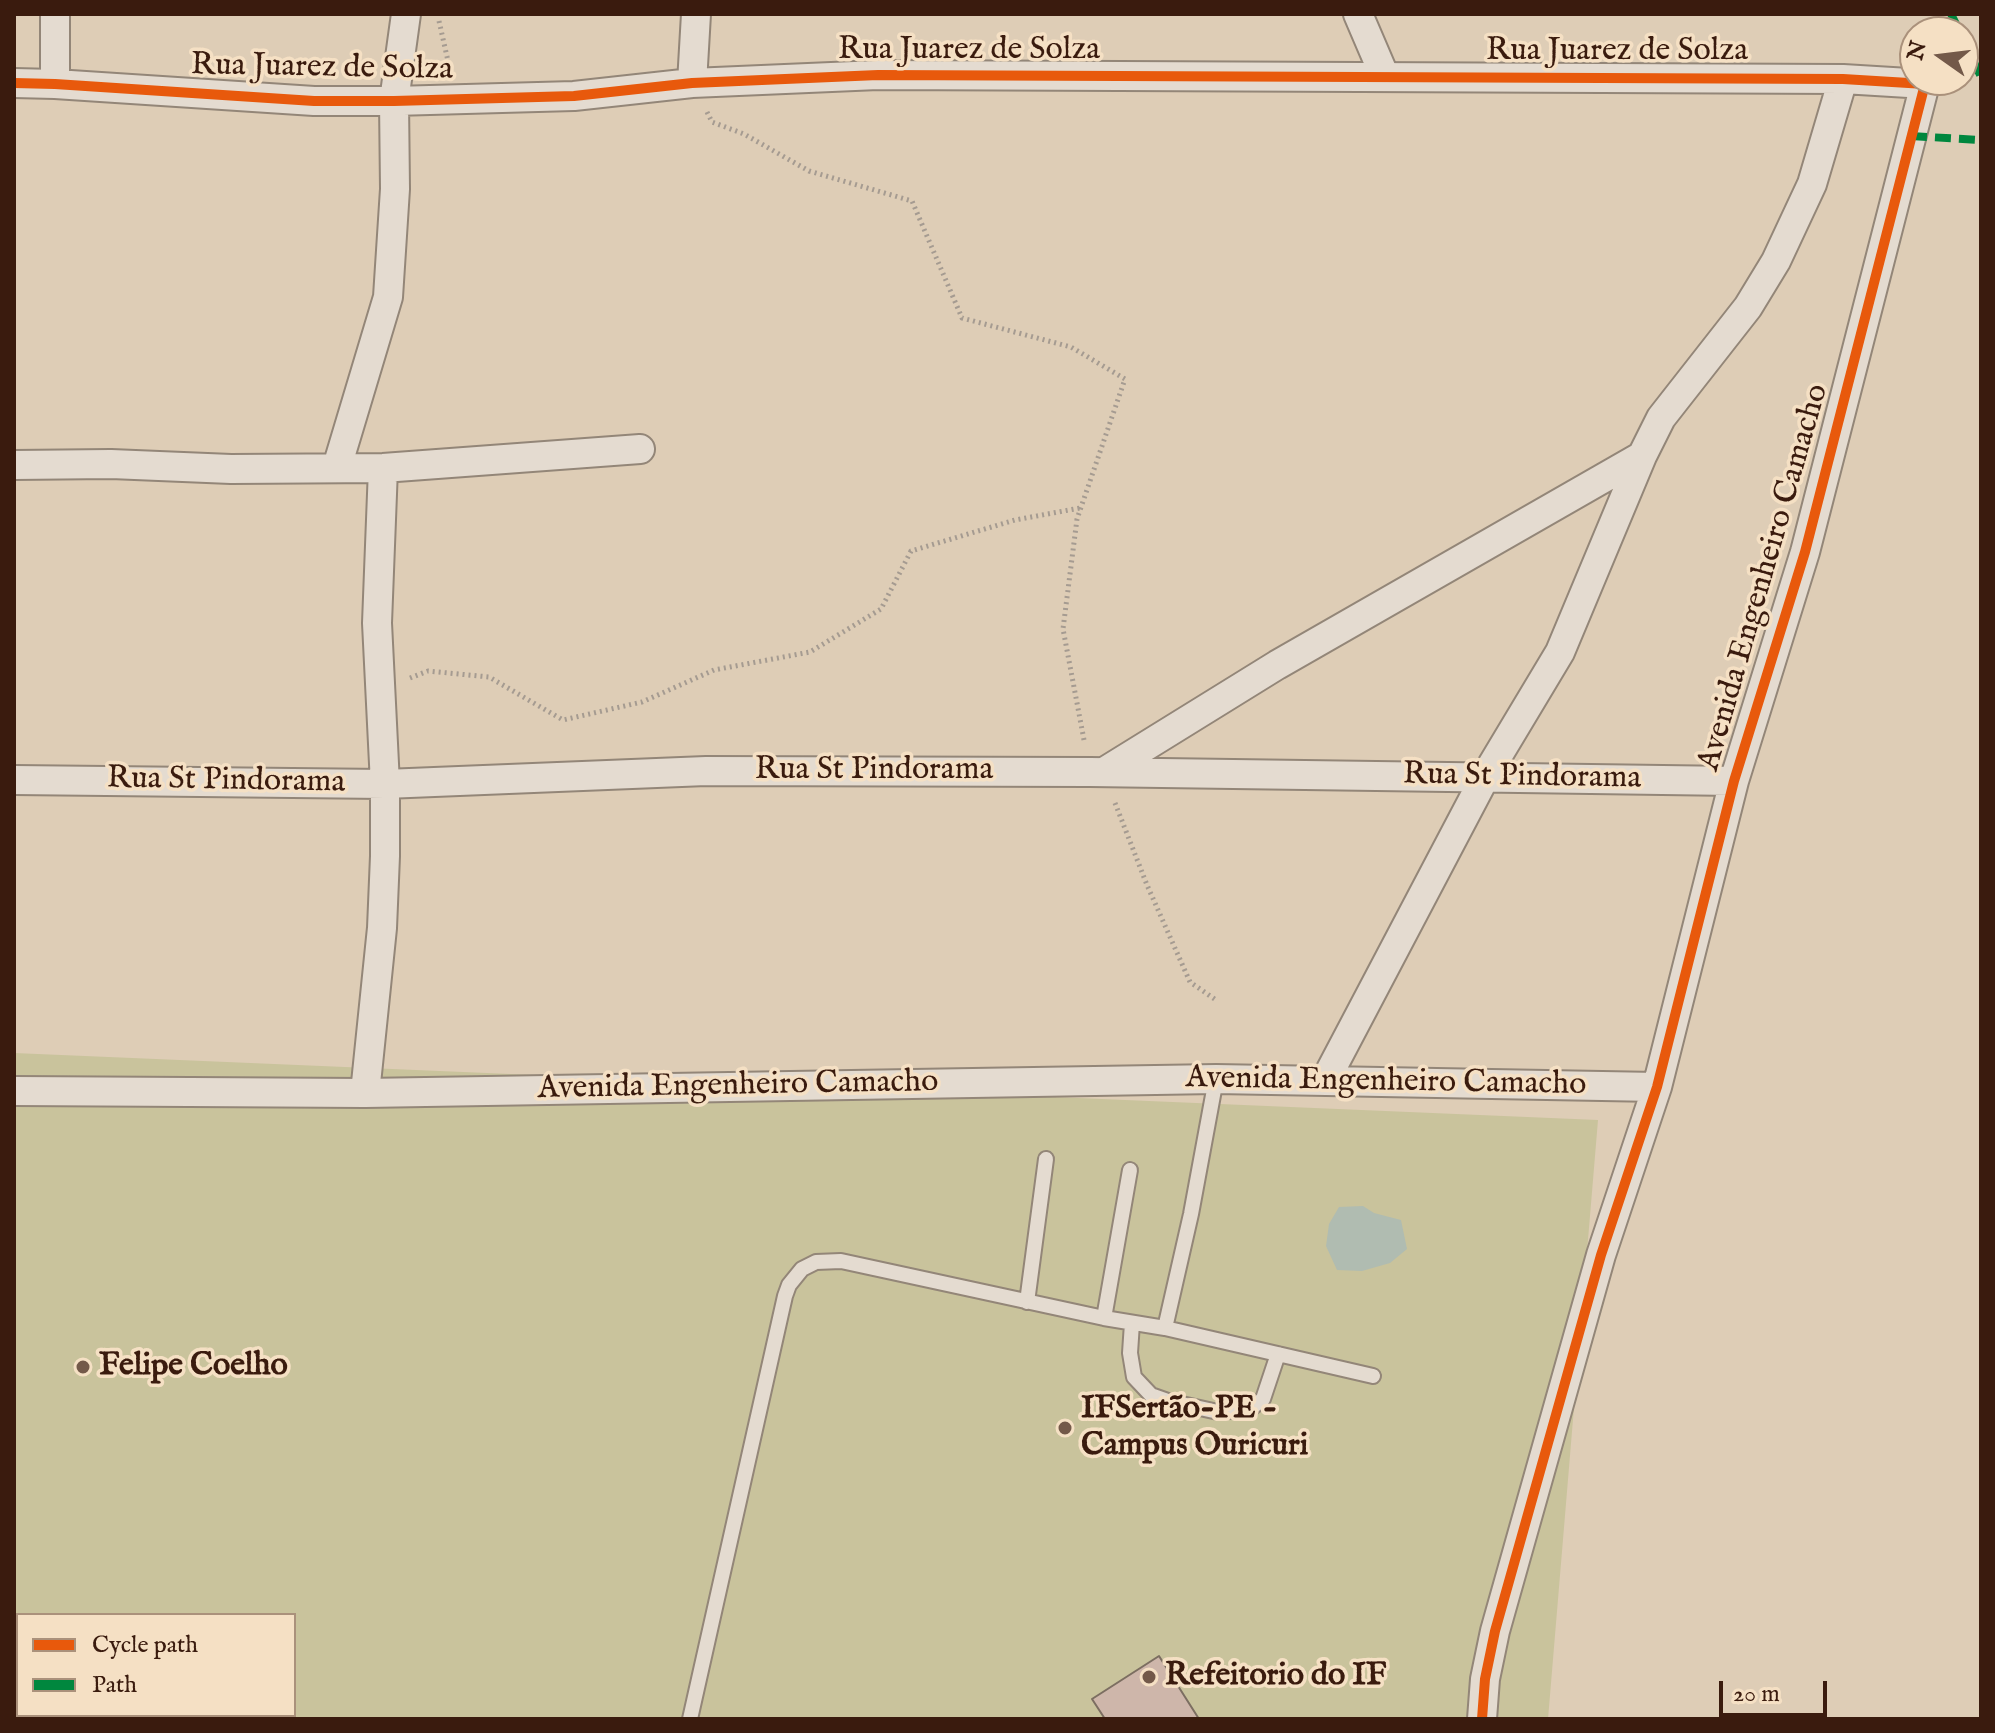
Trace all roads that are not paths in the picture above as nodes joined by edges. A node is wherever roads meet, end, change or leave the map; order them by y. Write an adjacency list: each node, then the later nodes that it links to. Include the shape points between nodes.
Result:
1 (55, 14): 10 (street)
2 (406, 14): 12 (street)
3 (696, 14): 9 (street)
4 (1358, 14): 5 (street)
5 (1385, 77): 6 (street, Rua Juarez de Solza); 9 (street, Rua Juarez de Solza, via 878,75)
6 (1843, 79): 7 (street, Rua Juarez de Solza); 14 (street, via 1812,184 1776,261 1748,307 1661,418)
7 (1899, 82)
8 (14, 83): 10 (street, Rua Juarez de Solza)
9 (692, 83): 12 (street, Rua Juarez de Solza, via 574,96)
10 (55, 84): 12 (street, Rua Juarez de Solza, via 314,101)
11 (1922, 96): 21 (street, Avenida Engenheiro Camacho, via 1805,552)
12 (394, 101): 16 (street, via 388,297)
13 (640, 449): 17 (street)
14 (1642, 456): 18 (street); 19 (street, via 1560,652)
15 (14, 465): 16 (street)
16 (337, 467): 17 (street)
17 (383, 468): 22 (street, via 377,623)
18 (1097, 772): 19 (street, Rua St Pindorama); 22 (street, Rua St Pindorama, via 706,771)
19 (1485, 777): 21 (street, Rua St Pindorama); 24 (street)
20 (14, 780): 22 (street, Rua St Pindorama)
21 (1734, 781): 25 (street, Avenida Engenheiro Camacho)
22 (385, 784): 27 (street, via 382,928)
23 (1216, 1079): 24 (street, Avenida Engenheiro Camacho); 27 (street, Avenida Engenheiro Camacho); 33 (lane)
24 (1325, 1081): 25 (street, Avenida Engenheiro Camacho)
25 (1657, 1087): 37 (street, via 1601,1255 1515,1558 1485,1679)
26 (14, 1091): 27 (street, Avenida Engenheiro Camacho)
27 (365, 1093)
28 (1046, 1159): 30 (lane)
29 (1130, 1170): 31 (lane)
30 (1027, 1302): 31 (lane); 36 (lane, via 841,1261 808,1265 795,1276 785,1296)
31 (1104, 1318): 32 (lane)
32 (1132, 1323): 33 (lane); 34 (lane, via 1134,1377 1151,1395 1218,1412 1250,1409 1263,1399)
33 (1165, 1328): 34 (lane)
34 (1278, 1354): 35 (lane)
35 (1373, 1376)
36 (690, 1719)
37 (1482, 1719)

